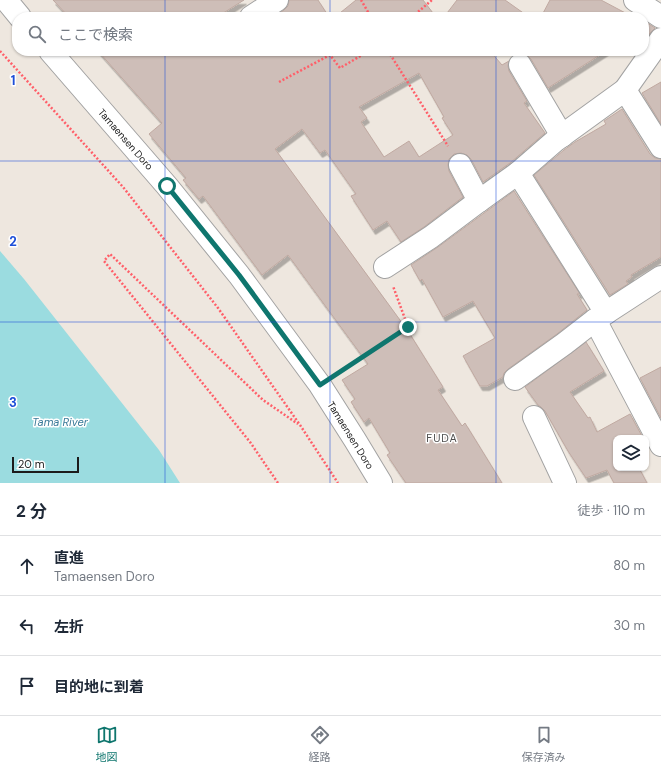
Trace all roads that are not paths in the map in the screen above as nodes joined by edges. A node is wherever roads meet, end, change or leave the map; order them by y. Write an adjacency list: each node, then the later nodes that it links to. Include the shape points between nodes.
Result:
1 (6, 0): 4 (street)
2 (277, 0): 5 (street)
3 (634, 0): 6 (street)
4 (16, 12)
5 (259, 12)
6 (661, 17)
7 (661, 39): 10 (street)
8 (54, 56): 22 (street, Tamaensen Doro, via 167,186 234,269 320,385)
9 (520, 65): 11 (street)
10 (625, 90): 11 (street); 12 (street)
11 (559, 138): 14 (street)
12 (661, 147)
13 (460, 166): 15 (street)
14 (518, 173): 15 (street); 18 (street)
15 (479, 201): 16 (street, via 431,238)
16 (386, 267)
17 (661, 277): 18 (street)
18 (601, 316): 19 (street); 21 (street)
19 (515, 379)
20 (534, 418): 23 (street)
21 (661, 445)
22 (381, 483)
23 (565, 483)

